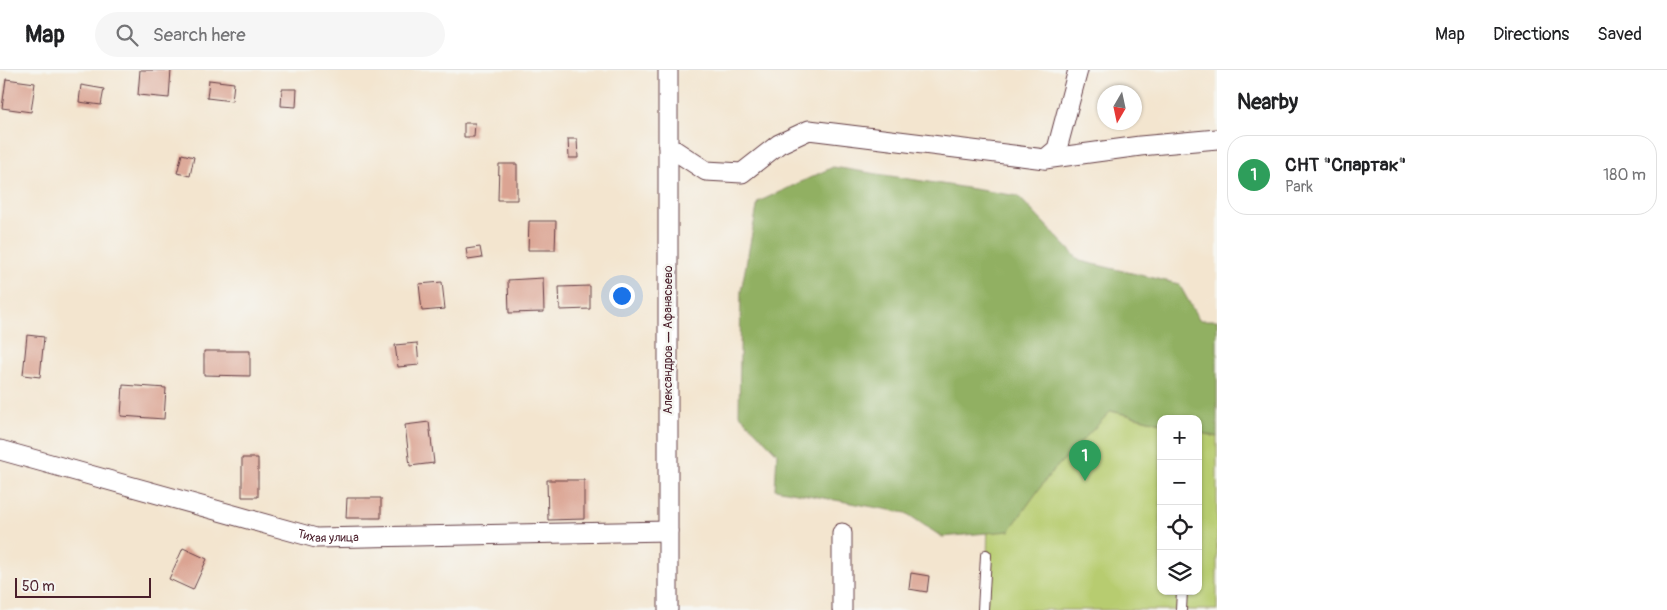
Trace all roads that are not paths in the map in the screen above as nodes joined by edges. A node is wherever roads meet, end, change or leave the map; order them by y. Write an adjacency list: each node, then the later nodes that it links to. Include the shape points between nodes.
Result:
1 (668, 70): 4 (street, Александров — Афанасьево)
2 (1078, 70): 5 (street, via 1057,149)
3 (1216, 138): 5 (street)
4 (668, 146): 5 (street, via 706,171 742,173 779,144 809,130); 7 (street, Александров — Афанасьево)
5 (1045, 159)
6 (0, 450): 7 (street, Тихая улица, via 316,538)
7 (668, 532): 11 (street, Александров — Афанасьево)
8 (842, 533): 12 (street)
9 (986, 556): 13 (lane)
10 (1182, 595): 14 (lane)
11 (668, 610)
12 (842, 610)
13 (983, 610)
14 (1181, 610)

